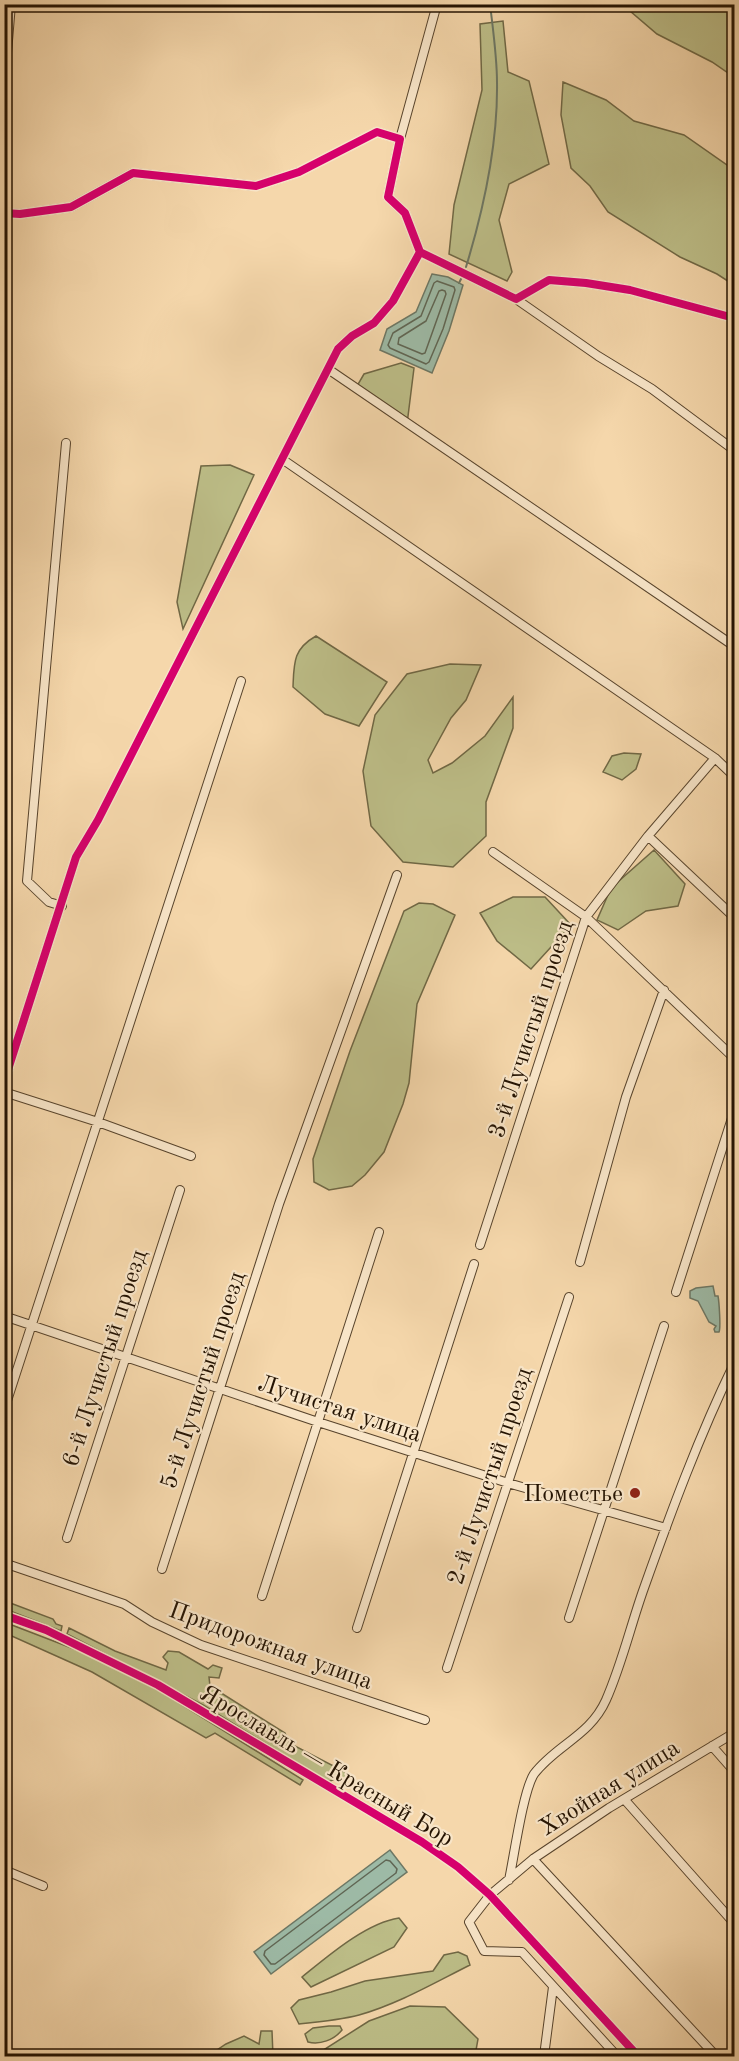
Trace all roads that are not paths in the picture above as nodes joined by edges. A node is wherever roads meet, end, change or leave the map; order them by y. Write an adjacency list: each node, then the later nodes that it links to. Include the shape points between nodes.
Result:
1 (11, 4): 3 (street)
2 (437, 4): 4 (street)
3 (5, 77)
4 (400, 139): 5 (street, via 377,132 299,172 256,186 133,173 71,207); 6 (street, via 388,197 405,213)
5 (4, 213)
6 (420, 252): 7 (street); 9 (street, via 393,301 374,323 338,350)
7 (516, 300): 8 (street, via 549,280 586,283 630,290); 11 (street, via 652,389)
8 (735, 318)
9 (327, 369): 12 (street); 13 (street)
10 (66, 443): 20 (street, via 27,881 49,902)
11 (735, 450)
12 (282, 459): 15 (street); 20 (street, via 76,857)
13 (735, 646)
14 (241, 681): 28 (street)
15 (715, 758): 16 (street); 17 (street, 3-й Лучистый проезд)
16 (735, 776)
17 (648, 836): 21 (street); 22 (street, 3-й Лучистый проезд)
18 (493, 852): 22 (street)
19 (398, 875): 42 (street, 5-й Лучистый проезд, via 279,1204)
20 (62, 906): 25 (street)
21 (735, 916)
22 (586, 917): 23 (street); 32 (street, 3-й Лучистый проезд)
23 (664, 990): 24 (street); 33 (street, via 626,1097)
24 (735, 1058)
25 (4, 1082)
26 (4, 1092): 28 (street)
27 (735, 1112): 35 (street)
28 (98, 1122): 29 (street); 38 (street)
29 (191, 1156)
30 (180, 1190): 40 (street, 6-й Лучистый проезд)
31 (378, 1232): 44 (street)
32 (480, 1245)
33 (580, 1262)
34 (474, 1264): 45 (street)
35 (676, 1292)
36 (568, 1297): 46 (street, 2-й Лучистый проезд)
37 (4, 1316): 38 (street, Лучистая улица)
38 (32, 1325): 40 (street, Лучистая улица); 43 (street)
39 (664, 1326): 47 (street)
40 (124, 1357): 42 (street, Лучистая улица); 49 (street, 6-й Лучистый проезд)
41 (735, 1364): 48 (street, via 712,1410)
42 (220, 1389): 44 (street, Лучистая улица); 51 (street, 5-й Лучистый проезд)
43 (4, 1410)
44 (318, 1422): 45 (street, Лучистая улица); 52 (street)
45 (412, 1452): 46 (street, Лучистая улица); 55 (street)
46 (508, 1483): 47 (street, Лучистая улица); 56 (street, 2-й Лучистый проезд)
47 (603, 1510): 48 (street, Лучистая улица); 54 (street)
48 (666, 1528): 64 (street, via 598,1716 533,1776)
49 (67, 1538)
50 (4, 1563): 57 (street, Придорожная улица, via 124,1604 201,1646)
51 (162, 1569)
52 (262, 1596)
53 (4, 1615): 66 (street, Ярославль — Красный Бор, via 46,1630 159,1685 422,1842)
54 (569, 1618)
55 (357, 1628)
56 (447, 1668)
57 (425, 1720)
58 (735, 1733): 59 (street, Хвойная улица)
59 (712, 1746): 60 (street); 61 (street, Хвойная улица)
60 (735, 1771)
61 (624, 1800): 62 (street, Хвойная улица); 67 (street)
62 (533, 1859): 64 (street, Хвойная улица); 72 (street)
63 (4, 1870): 65 (street)
64 (509, 1880): 66 (street, Хвойная улица)
65 (43, 1886)
66 (490, 1895): 68 (street, Хвойная улица, via 469,1922 484,1951 522,1952); 71 (street, Ярославль — Красный Бор)
67 (735, 1923)
68 (554, 1987): 69 (street); 70 (street)
69 (544, 2056)
70 (617, 2056)
71 (638, 2056)
72 (716, 2056)

